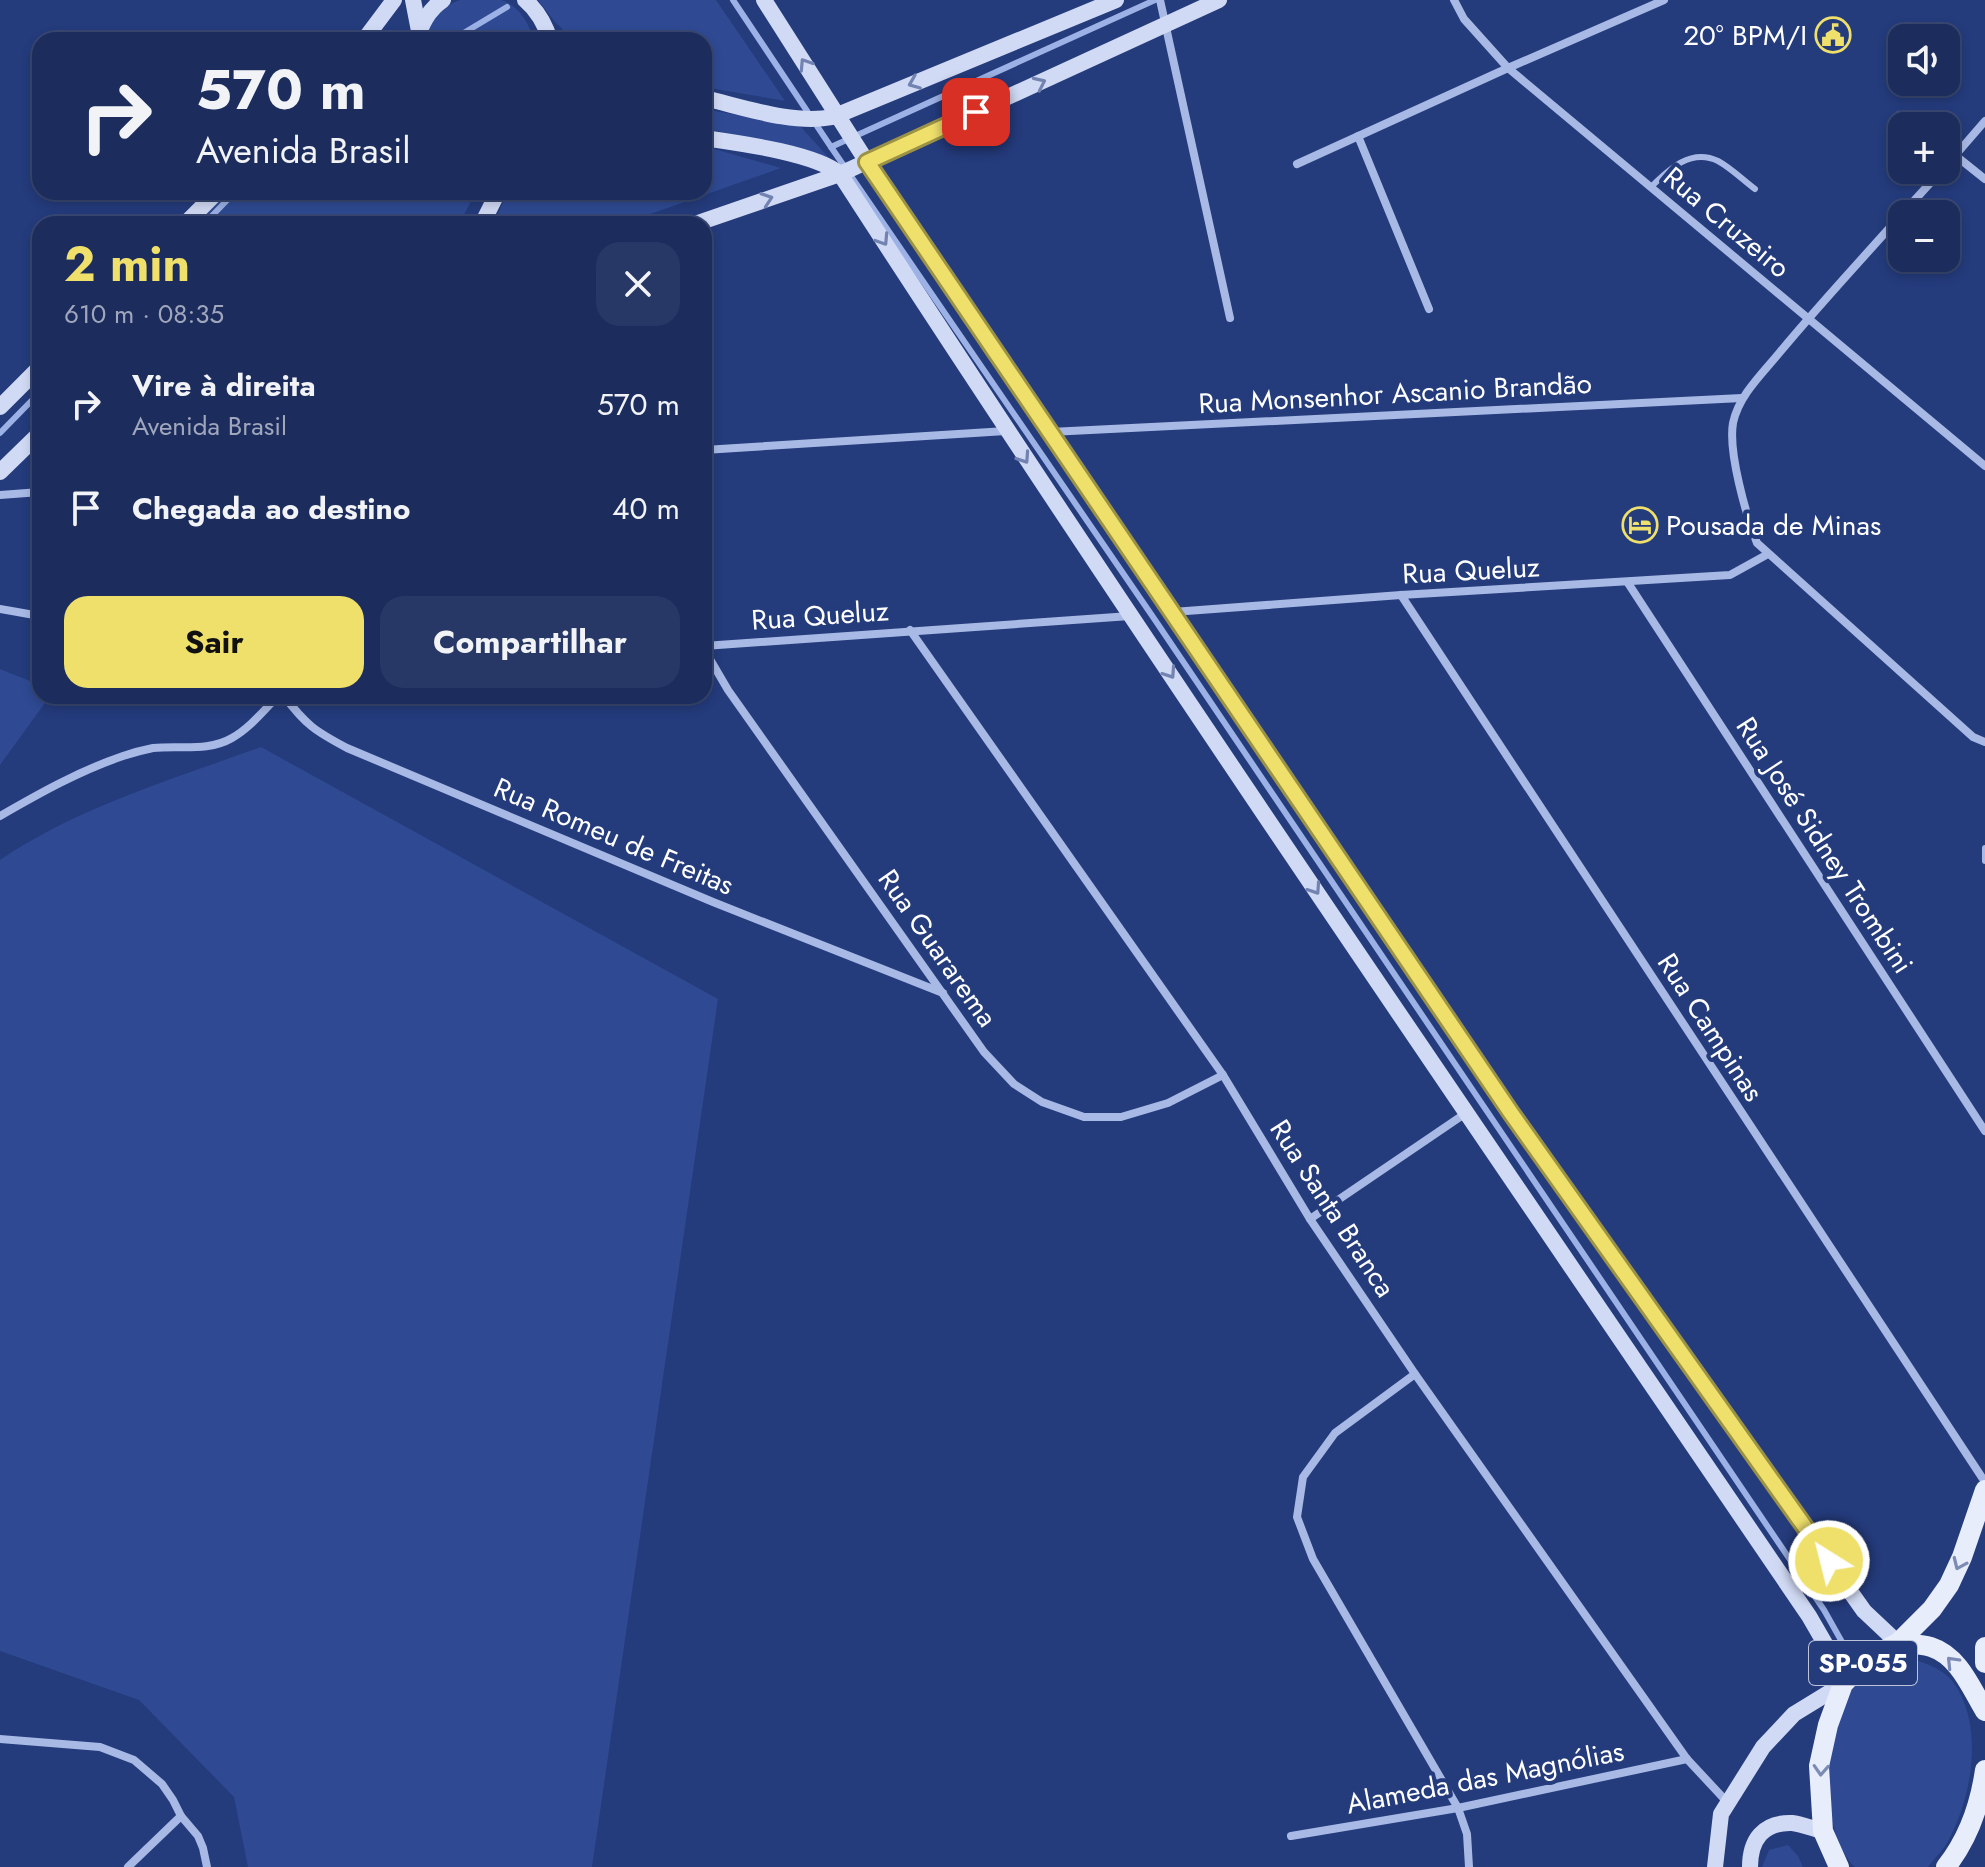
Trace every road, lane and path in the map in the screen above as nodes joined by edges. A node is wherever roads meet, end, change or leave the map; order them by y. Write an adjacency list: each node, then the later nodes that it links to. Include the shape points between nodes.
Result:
1 (394, 0): 11 (main road)
2 (413, 0): 12 (main road)
3 (443, 0): 13 (main road)
4 (525, 0): 14 (main road)
5 (764, 0): 18 (main road, one-way to 5)
6 (1116, 0): 18 (main road, one-way to 18)
7 (1219, 0): 10 (main road)
8 (1454, 0): 15 (street, Rua Cruzeiro)
9 (1664, 0): 15 (street)
10 (1163, 11): 24 (main road, one-way to 10); 35 (street)
11 (370, 32)
12 (418, 32)
13 (419, 32)
14 (547, 32)
15 (1508, 68): 19 (street); 27 (street, Rua Cruzeiro)
16 (712, 100): 18 (main road, via 788,117)
17 (1985, 121): 21 (street)
18 (843, 122): 24 (main road)
19 (1358, 136): 23 (street); 34 (street)
20 (712, 139): 24 (main road, via 834,169)
21 (1960, 150)
22 (1960, 158): 25 (street)
23 (1297, 164)
24 (855, 165): 32 (main road, one-way to 24); 40 (main road, one-way to 40); 41 (main road)
25 (1985, 179)
26 (1929, 184): 30 (street)
27 (1651, 187): 28 (lane, via 1672,166 1696,157 1717,160); 36 (street, Rua Cruzeiro)
28 (1755, 189)
29 (209, 200): 31 (main road)
30 (1915, 200)
31 (193, 216)
32 (712, 218)
33 (1888, 229): 36 (street)
34 (1429, 309)
35 (1230, 318)
36 (1808, 318): 38 (street); 44 (street, Rua Cruzeiro)
37 (32, 374): 39 (main road)
38 (1742, 398): 41 (street, Rua Monsenhor Ascanio Brandão); 48 (street, via 1732,441 1747,519)
39 (3, 400)
40 (1006, 431): 43 (street); 54 (main road, one-way to 54)
41 (1050, 432): 52 (main road)
42 (32, 441): 45 (main road)
43 (712, 449)
44 (1985, 466)
45 (0, 472)
46 (32, 493): 47 (street)
47 (0, 495)
48 (1768, 554): 49 (street, Rua Queluz, via 1730,575); 60 (street, via 1973,737)
49 (1628, 583): 50 (street, Rua Queluz); 67 (street, Rua José Sidney Trombini)
50 (1401, 595): 52 (street, Rua Queluz); 70 (street, Rua Campinas)
51 (0, 609): 53 (street)
52 (1172, 612): 72 (main road, via 1529,1138 1864,1611)
53 (32, 615)
54 (1131, 616): 55 (street, Rua Queluz); 66 (main road, one-way to 66)
55 (910, 630): 56 (street, Rua Queluz); 65 (street, Rua Santa Branca)
56 (712, 646)
57 (712, 661): 64 (street, Rua Guararema)
58 (272, 704): 61 (street, via 219,744 152,748 125,756 67,778)
59 (288, 704): 64 (street, Rua Romeu de Freitas, via 318,733 347,748)
60 (1985, 742)
61 (0, 816)
62 (1985, 848): 63 (lane)
63 (1985, 861)
64 (943, 993): 65 (street, Rua Guararema, via 1014,1084 1042,1102 1084,1117 1121,1117 1168,1103)
65 (1223, 1075): 68 (street, Rua Santa Branca)
66 (1466, 1113): 68 (street); 75 (main road, via 1809,1616)
67 (1985, 1131)
68 (1310, 1219): 69 (street, Rua Santa Branca)
69 (1415, 1374): 78 (street, Rua Santa Branca); 81 (street, via 1335,1433 1303,1477 1297,1517 1313,1559)
70 (1985, 1482)
71 (1985, 1490): 72 (main road, SP-055, one-way to 72, via 1949,1585)
72 (1898, 1643): 75 (main road, SP-055, via 1867,1659); 76 (main road, SP-055, one-way to 72, via 1944,1652)
73 (1985, 1647): 74 (main road)
74 (1985, 1663)
75 (1843, 1684): 80 (main road, via 1794,1714 1763,1747); 83 (main road, SP-055, one-way to 83, via 1819,1766)
76 (1985, 1711)
77 (0, 1739): 82 (street, via 100,1747 134,1760 162,1784)
78 (1687, 1759): 80 (street, Rua Santa Branca); 81 (street, Alameda das Magnólias)
79 (1985, 1770): 91 (main road, via 1968,1832)
80 (1728, 1803): 88 (main road, via 1721,1814)
81 (1458, 1808): 84 (street, Alameda das Magnólias); 87 (street, via 1467,1834)
82 (181, 1816): 85 (street); 86 (street, via 198,1836)
83 (1823, 1831): 89 (main road, via 1793,1823 1773,1825 1758,1835); 90 (main road, SP-055)
84 (1291, 1836)
85 (128, 1867)
86 (207, 1867)
87 (1469, 1867)
88 (1715, 1867)
89 (1750, 1867)
90 (1839, 1867)
91 (1946, 1867)

